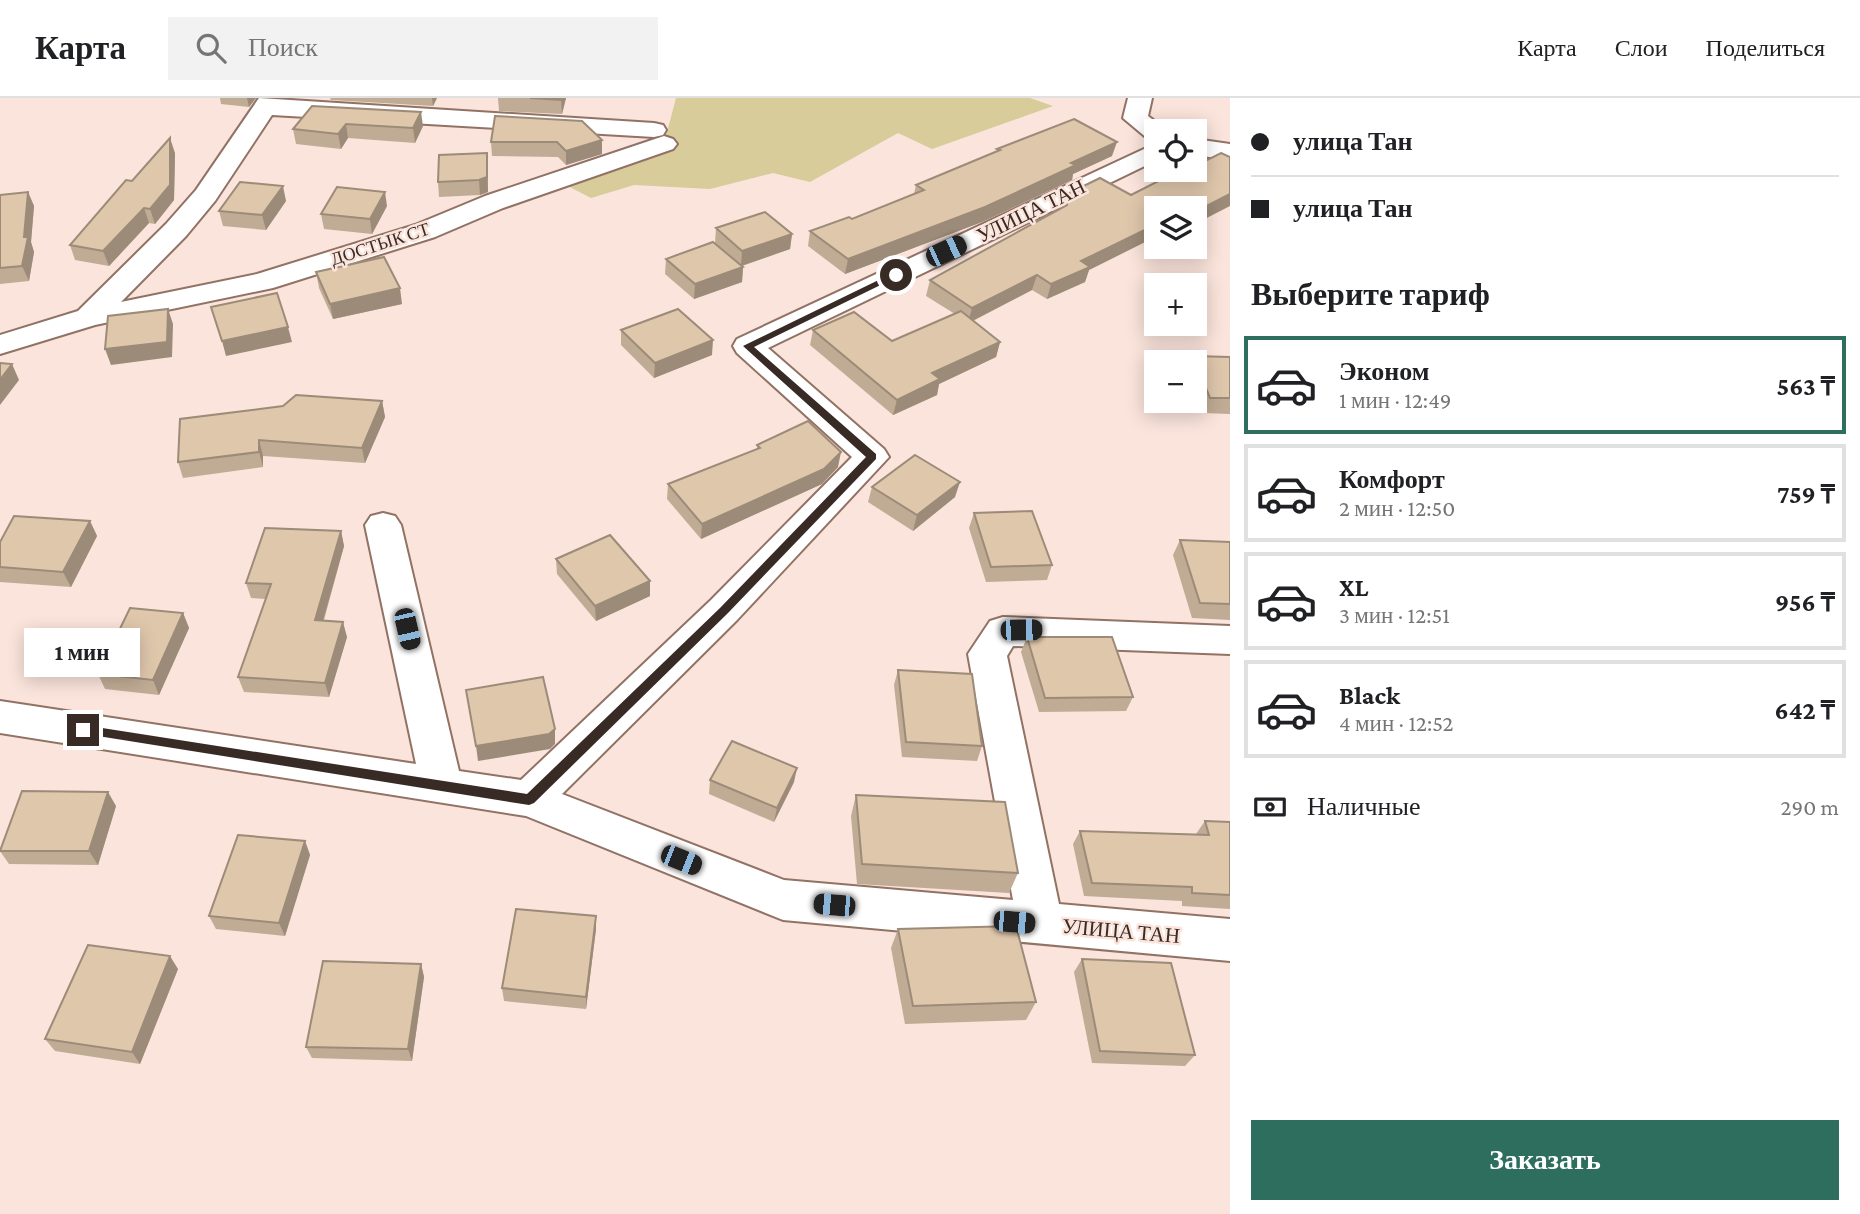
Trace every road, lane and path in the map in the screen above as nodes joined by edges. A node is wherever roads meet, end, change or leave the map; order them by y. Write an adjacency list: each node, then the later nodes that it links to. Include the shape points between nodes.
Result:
1 (1140, 98): 3 (street, via 1135,118)
2 (267, 102): 7 (street, ДОСТЫК СТ, via 206,195); 7 (street, ДОСТЫК СТ, via 659,137 425,230 264,282)
3 (1144, 134)
4 (1144, 148): 13 (street, УЛИЦА ТАН, via 748,346 872,457 724,610)
5 (1207, 149): 6 (street)
6 (1230, 152)
7 (89, 317): 8 (street, ДОСТЫК СТ)
8 (0, 345)
9 (383, 525): 12 (street)
10 (1230, 640): 14 (street, via 1003,631 987,654)
11 (0, 717): 12 (street, УЛИЦА ТАН)
12 (442, 786): 13 (street, УЛИЦА ТАН)
13 (529, 799): 14 (street, УЛИЦА ТАН, via 783,900)
14 (1040, 924): 15 (street, УЛИЦА ТАН)
15 (1230, 940)

